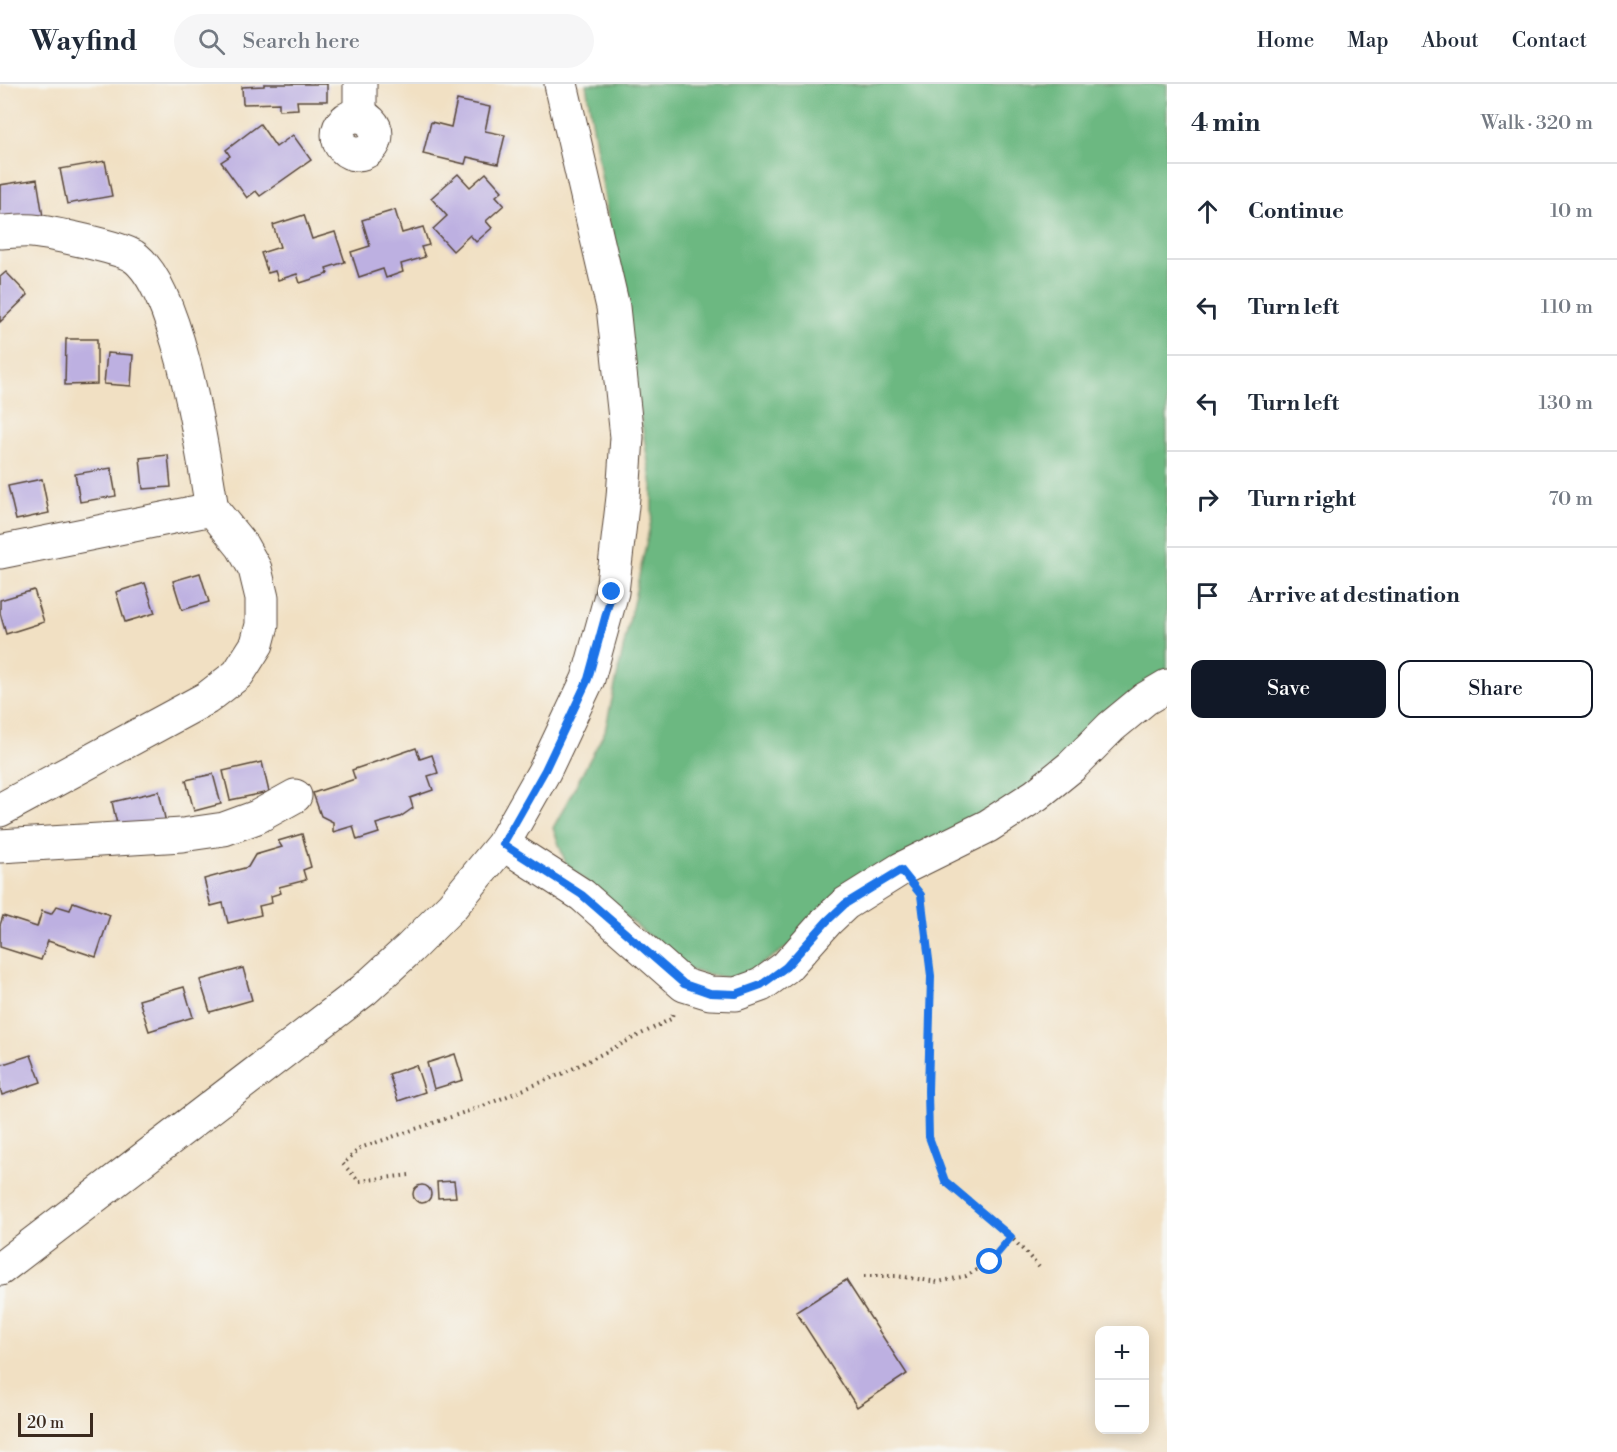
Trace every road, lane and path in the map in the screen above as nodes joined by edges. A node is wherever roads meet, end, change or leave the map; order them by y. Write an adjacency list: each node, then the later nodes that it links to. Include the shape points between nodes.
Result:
1 (360, 84): 3 (street)
2 (561, 84): 10 (street, via 613,307 627,437 623,497 612,592 588,679 545,770)
3 (360, 116)
4 (0, 232): 5 (street, via 31,231 113,248 132,256 146,268 165,302 195,404)
5 (212, 509): 6 (street); 9 (street, via 255,569 262,598 257,644 238,674 207,698)
6 (0, 552)
7 (1167, 686): 12 (street, via 1111,727 1036,795 988,826)
8 (295, 796): 11 (street, via 257,817 224,829)
9 (0, 810)
10 (503, 844): 13 (street, via 582,895); 17 (street, via 452,906 364,990)
11 (0, 846)
12 (901, 870): 13 (street, via 845,904 786,967 761,985 736,994 710,993); 15 (path, via 921,895 931,976 929,1137 945,1181)
13 (684, 984): 14 (path, via 671,1019 564,1073 483,1106 360,1148 343,1164 359,1181)
14 (409, 1175)
15 (1011, 1237): 16 (path); 18 (path, via 990,1262 966,1276 938,1282)
16 (1039, 1267)
17 (0, 1269)
18 (864, 1276)

